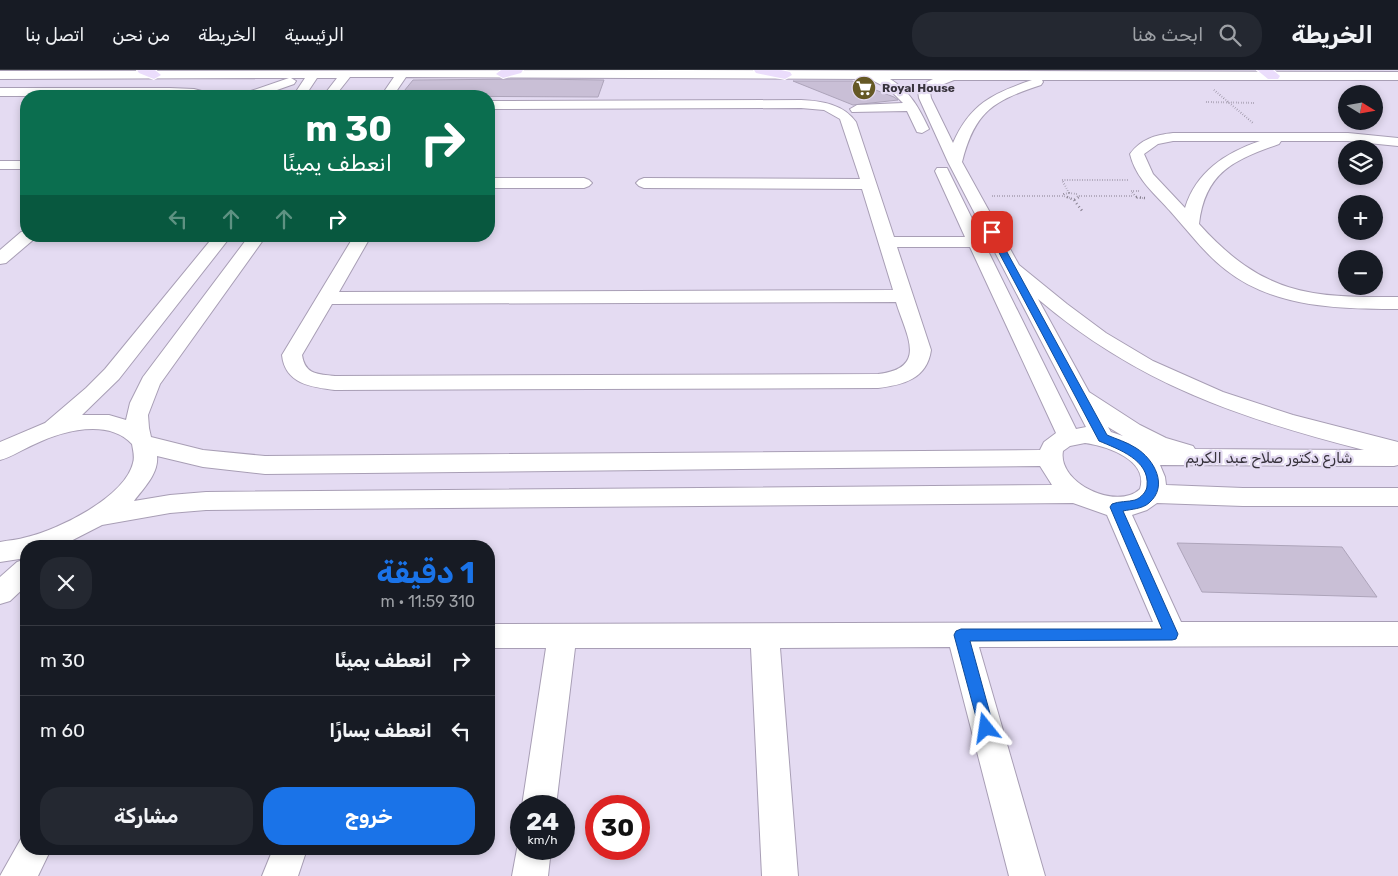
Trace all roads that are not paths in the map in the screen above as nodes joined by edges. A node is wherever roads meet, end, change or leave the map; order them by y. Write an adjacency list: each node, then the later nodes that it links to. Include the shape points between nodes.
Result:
1 (761, 70): 10 (main road)
2 (510, 72): 7 (street); 17 (street)
3 (149, 73): 8 (street); 9 (street)
4 (1269, 73): 13 (street); 14 (street)
5 (313, 74): 6 (street); 9 (street); 19 (street); 20 (street)
6 (346, 74): 7 (street); 21 (street)
7 (402, 74): 22 (street)
8 (0, 75)
9 (207, 75): 16 (street)
10 (785, 75): 11 (street); 17 (street)
11 (871, 76): 12 (street); 26 (street)
12 (953, 76): 13 (street); 23 (street, via 930,85)
13 (1061, 76): 34 (street, via 1006,94 979,111 963,132)
14 (1315, 76): 15 (street); 18 (street)
15 (1398, 76)
16 (219, 87)
17 (626, 88): 27 (street); 40 (street, via 827,107 845,116 849,122)
18 (1398, 88)
19 (264, 90)
20 (303, 90)
21 (334, 90)
22 (391, 90)
23 (924, 91): 26 (street, via 912,89); 34 (street)
24 (0, 92): 25 (street)
25 (20, 92)
26 (902, 92): 28 (street)
27 (495, 104)
28 (912, 107): 29 (street); 42 (street)
29 (857, 109)
30 (1288, 136): 31 (street); 43 (street, via 1251,150 1216,169 1204,180 1196,194); 43 (street, via 1181,136 1149,142 1141,147 1136,154 1138,162)
31 (1398, 142)
32 (0, 156): 33 (street)
33 (20, 156)
34 (955, 162): 41 (street)
35 (0, 165): 36 (street)
36 (20, 165)
37 (495, 183): 38 (street)
38 (584, 183)
39 (644, 183): 40 (street)
40 (868, 184): 50 (street)
41 (983, 215): 42 (street); 53 (street)
42 (964, 216): 51 (street)
43 (1191, 225): 56 (street, via 1241,273 1283,292 1332,302)
44 (20, 230): 46 (street)
45 (20, 233): 52 (street)
46 (0, 239)
47 (219, 242): 58 (street, via 112,374 94,393)
48 (253, 242): 61 (street, via 150,382 135,422)
49 (359, 242): 55 (street)
50 (886, 242): 51 (street); 54 (street)
51 (976, 242): 59 (street)
52 (0, 259)
53 (1011, 267): 57 (street); 63 (street, via 1082,326 1178,381 1292,424)
54 (904, 296): 55 (street); 55 (street, via 921,350 921,360 911,372 878,382 327,382 306,378 292,364 296,346)
55 (326, 298)
56 (1398, 303)
57 (1077, 392): 60 (street); 67 (street, via 1114,419 1151,439 1182,452)
58 (41, 433): 61 (street, via 87,422 104,423 124,427); 62 (street); 64 (street)
59 (1069, 437): 60 (street); 66 (street, via 1057,443)
60 (1103, 438): 65 (street, via 1123,445)
61 (141, 440): 69 (street, via 168,453 199,459); 75 (street, via 146,453 138,477 122,497)
62 (0, 447)
63 (1398, 450)
64 (0, 452)
65 (1140, 457): 67 (street, شارع دكتور صلاح عبد الكريم); 71 (street, via 1152,476)
66 (1050, 458): 69 (street); 70 (street, via 1050,465 1059,480)
67 (1216, 458): 68 (street, شارع دكتور صلاح عبد الكريم)
68 (1398, 458)
69 (265, 464): 73 (street, via 248,470 235,481 233,493)
70 (1075, 494): 73 (street); 74 (street, via 1095,503)
71 (1151, 494): 72 (street, via 1243,498); 74 (street, via 1137,504)
72 (1398, 497)
73 (243, 500): 75 (street, via 170,504)
74 (1116, 507): 82 (street)
75 (94, 519): 76 (street); 77 (street)
76 (50, 540)
77 (65, 540)
78 (20, 549): 79 (street)
79 (0, 552)
80 (20, 575): 81 (street)
81 (0, 593)
82 (1172, 634): 83 (street); 85 (street)
83 (1398, 634)
84 (765, 635): 85 (street); 87 (street); 95 (street)
85 (961, 635): 96 (street)
86 (495, 636): 87 (street)
87 (562, 636): 88 (street)
88 (540, 795)
89 (30, 855): 92 (street)
90 (288, 855): 93 (street)
91 (532, 860): 94 (street)
92 (18, 876)
93 (280, 876)
94 (530, 876)
95 (780, 876)
96 (1027, 876)

